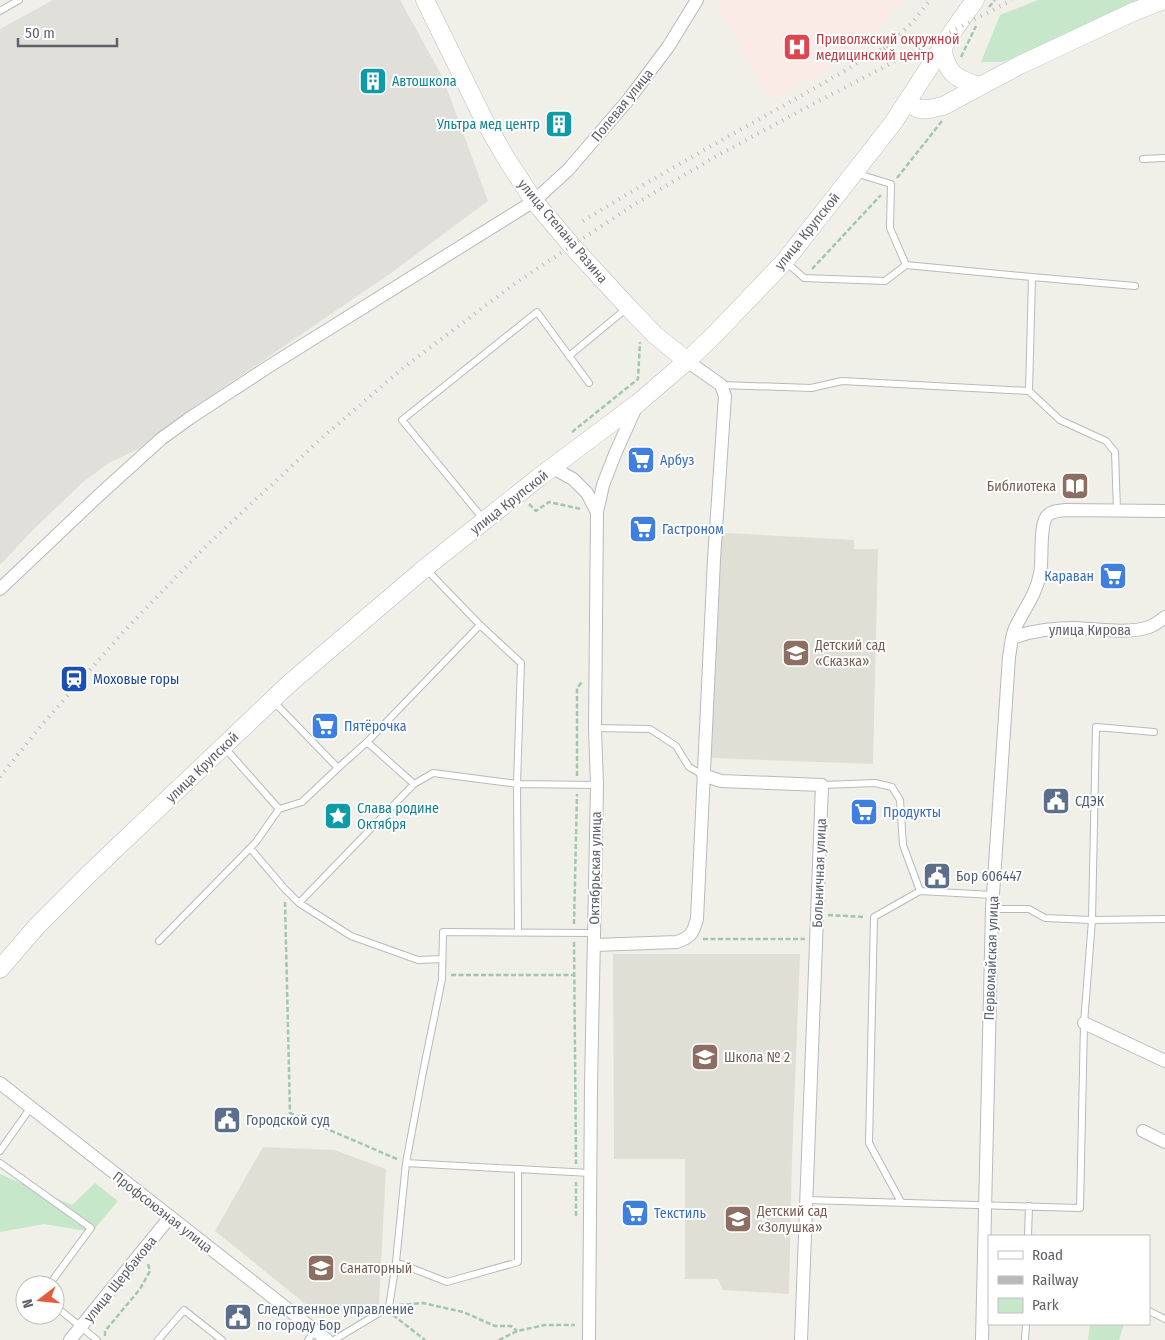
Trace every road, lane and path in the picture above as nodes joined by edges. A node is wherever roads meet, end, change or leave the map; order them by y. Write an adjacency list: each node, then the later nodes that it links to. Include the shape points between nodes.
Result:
1 (19, 0): 7 (lane)
2 (425, 0): 18 (street, улица Степана Разина, via 485,122)
3 (995, 0): 6 (path)
4 (1164, 0): 11 (street)
5 (694, 2): 18 (street, Полевая улица, via 668,47 629,99 568,170)
6 (981, 4): 9 (street, улица Крупской)
7 (0, 11)
8 (978, 23): 10 (path)
9 (942, 47): 10 (street); 12 (street, улица Крупской)
10 (952, 73): 11 (street, via 962,81)
11 (980, 86): 13 (street)
12 (907, 103): 13 (street, via 929,110); 16 (street, улица Крупской)
13 (943, 106): 17 (path, via 944,118)
14 (1165, 158): 15 (lane)
15 (1143, 159)
16 (854, 172): 17 (lane); 19 (street, улица Крупской)
17 (891, 184): 20 (lane, via 890,228); 22 (path)
18 (534, 200): 24 (street, улица Степана Разина); 41 (street, Полевая улица, via 270,365 161,439)
19 (785, 261): 22 (lane); 27 (street, улица Крупской)
20 (906, 265): 21 (lane); 22 (lane, via 885,281)
21 (1032, 277): 23 (lane); 30 (lane)
22 (804, 278)
23 (1136, 286)
24 (628, 307): 26 (lane); 27 (street, улица Степана Разина)
25 (640, 339): 32 (path, via 638,379)
26 (569, 356): 28 (lane); 39 (lane, via 537,312 402,420)
27 (687, 361): 29 (street); 31 (street, улица Крупской)
28 (589, 382)
29 (721, 385): 30 (lane, via 811,388 842,381); 52 (street, via 725,396)
30 (1029, 392): 35 (lane, via 1060,420 1106,441 1115,452)
31 (638, 403): 33 (street, улица Крупской); 38 (street, Октябрьская улица, via 603,485)
32 (571, 433)
33 (553, 468): 34 (street, улица Крупской); 38 (street, via 574,479)
34 (521, 493): 37 (path, via 536,511 549,502 581,508); 39 (street, улица Крупской)
35 (1117, 511): 36 (street); 44 (street, Первомайская улица, via 1065,510 1046,516 1036,588)
36 (1165, 511)
37 (584, 512)
38 (598, 512): 47 (street, Октябрьская улица)
39 (485, 521): 40 (street, улица Крупской)
40 (425, 568): 43 (lane); 46 (street, улица Крупской)
41 (0, 589)
42 (1165, 617): 44 (street, улица Кирова, via 1139,630 1074,628 1032,631)
43 (480, 625): 49 (lane); 54 (lane, via 521,663)
44 (1012, 638): 62 (street, Первомайская улица)
45 (582, 681): 55 (path, via 577,688)
46 (272, 700): 50 (street, улица Крупской); 51 (lane)
47 (596, 728): 52 (lane, via 650,729 676,746 688,767); 56 (street, Октябрьская улица)
48 (1154, 732): 68 (lane, via 1096,727)
49 (367, 742): 51 (lane); 53 (lane)
50 (224, 746): 58 (lane); 76 (street, улица Крупской, via 37,926)
51 (338, 768): 58 (lane, via 302,802)
52 (703, 775): 57 (street, via 721,781); 72 (street, via 697,920)
53 (414, 784): 54 (lane, via 434,773); 63 (lane)
54 (517, 784): 55 (lane); 69 (lane)
55 (577, 785): 56 (lane); 70 (path)
56 (597, 785): 71 (street, Октябрьская улица)
57 (822, 785): 61 (lane, via 875,783 892,787 900,800 903,845); 65 (street, Больничная улица)
58 (279, 809): 59 (lane)
59 (250, 848): 60 (lane); 74 (lane)
60 (284, 888): 63 (lane); 86 (path, via 290,1113)
61 (920, 891): 62 (lane); 66 (lane)
62 (993, 895): 64 (street, Первомайская улица)
63 (300, 903): 75 (lane, via 351,936 418,960)
64 (992, 909): 68 (lane, via 1029,909 1046,918); 93 (street, Первомайская улица)
65 (817, 914): 66 (path); 73 (street, Больничная улица)
66 (874, 917): 92 (lane, via 869,1143)
67 (1165, 919): 68 (lane)
68 (1092, 920): 79 (lane)
69 (518, 932): 70 (lane); 75 (lane, via 443,932)
70 (574, 933): 71 (lane); 78 (path)
71 (594, 939): 72 (street, via 624,945); 90 (street, Октябрьская улица)
72 (686, 939): 73 (path)
73 (816, 939): 91 (street, Больничная улица)
74 (159, 941)
75 (442, 960): 77 (lane)
76 (0, 969)
77 (442, 975): 78 (path); 86 (lane)
78 (574, 975): 89 (path)
79 (1084, 1023): 80 (street); 94 (lane, via 1080,1208)
80 (1165, 1061)
81 (0, 1083): 82 (street, Профсоюзная улица)
82 (31, 1107): 85 (lane); 95 (street, Профсоюзная улица)
83 (1143, 1131): 84 (street)
84 (1165, 1142)
85 (0, 1151)
86 (406, 1163): 88 (lane); 99 (lane)
87 (0, 1164): 100 (lane, via 91,1228)
88 (518, 1169): 89 (lane); 99 (lane, via 518,1262 447,1282)
89 (576, 1172): 90 (lane); 96 (path)
90 (590, 1173): 119 (street, Октябрьская улица)
91 (806, 1200): 92 (lane); 120 (street, Больничная улица)
92 (901, 1202): 93 (lane)
93 (985, 1204): 94 (lane); 121 (street, Первомайская улица)
94 (1029, 1206): 97 (lane)
95 (170, 1217): 98 (street, улица Щербакова); 109 (street, Профсоюзная улица)
96 (576, 1220)
97 (1028, 1235)
98 (145, 1248): 106 (street, улица Щербакова); 112 (path, via 150,1271 140,1289 106,1331)
99 (396, 1262): 101 (lane)
100 (56, 1275)
101 (387, 1308): 107 (path, via 423,1303 463,1312 495,1326 511,1326); 116 (lane); 117 (path)
102 (1150, 1312): 104 (lane)
103 (65, 1314): 106 (lane)
104 (1165, 1319)
105 (1026, 1325): 122 (lane)
106 (80, 1327): 110 (street, улица Щербакова); 111 (lane)
107 (517, 1331): 108 (path, via 546,1325 576,1324); 118 (path)
108 (576, 1332)
109 (311, 1336): 115 (street, Профсоюзная улица)
110 (70, 1340)
111 (96, 1340)
112 (104, 1340)
113 (158, 1340): 114 (lane, via 184,1310)
114 (222, 1340)
115 (326, 1340)
116 (334, 1340)
117 (426, 1340)
118 (499, 1340)
119 (589, 1340)
120 (801, 1340)
121 (982, 1340)
122 (1025, 1340)

